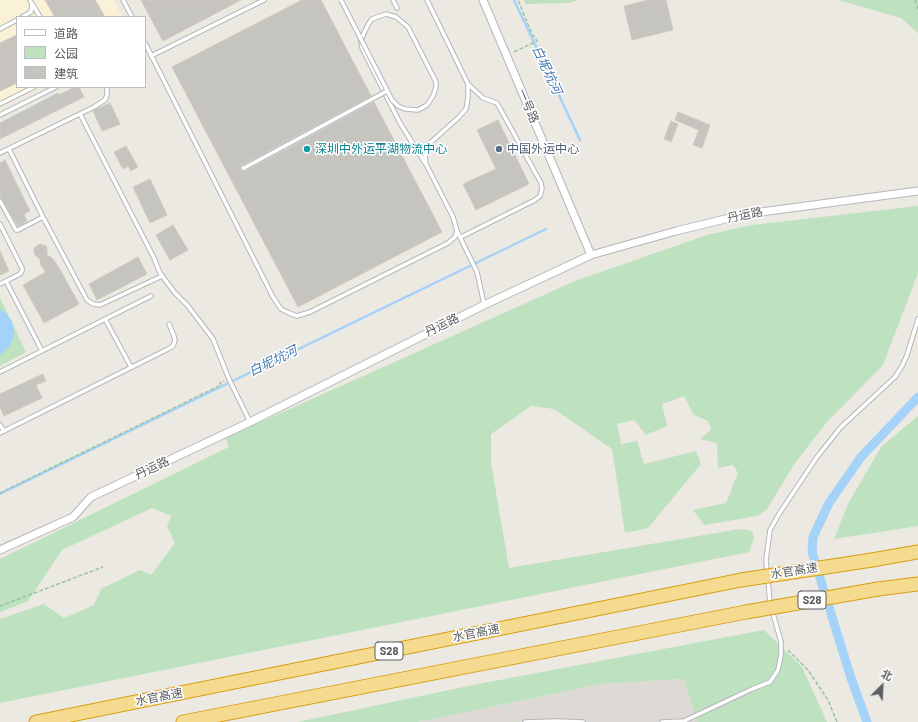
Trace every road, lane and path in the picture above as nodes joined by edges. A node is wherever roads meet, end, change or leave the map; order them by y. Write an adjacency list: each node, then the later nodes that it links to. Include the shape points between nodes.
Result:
1 (30, 0): 10 (lane)
2 (123, 0): 15 (lane)
3 (264, 0): 19 (lane)
4 (341, 0): 25 (lane, bridge)
5 (393, 0): 11 (lane)
6 (427, 0): 21 (lane)
7 (483, 0): 20 (street, 一号路)
8 (518, 0): 20 (path, via 537,41)
9 (915, 0): 12 (path)
10 (32, 4): 13 (lane, via 31,12); 14 (lane)
11 (397, 8)
12 (918, 9)
13 (24, 16)
14 (39, 16)
15 (131, 16)
16 (16, 21): 17 (lane)
17 (0, 30)
18 (146, 45): 19 (lane)
19 (151, 56): 37 (lane, via 281,309 298,316 310,312 448,243)
20 (507, 56): 39 (street, 一号路)
21 (468, 84): 31 (lane, via 466,109 429,144 425,156); 38 (lane, via 483,98 498,103 542,189 540,196 535,200)
22 (32, 88): 26 (lane)
23 (54, 88): 28 (lane)
24 (107, 88): 27 (lane, via 105,100)
25 (387, 91): 31 (lane, bridge, via 398,106 418,110 427,105 433,96 436,82 408,27 396,17 386,14 376,17 369,23 360,42 400,123); 32 (lane, bridge)
26 (0, 104)
27 (80, 114): 29 (lane); 40 (lane)
28 (0, 115)
29 (9, 149): 30 (lane); 35 (lane)
30 (0, 153)
31 (426, 164): 37 (lane, via 453,217)
32 (244, 168)
33 (918, 191): 39 (street, 丹运路, via 746,214)
34 (0, 201): 35 (lane, via 16,230)
35 (43, 218): 40 (lane, via 83,295 93,304 100,305)
36 (0, 224): 41 (lane, via 22,268 20,274)
37 (457, 231): 38 (lane)
38 (461, 237): 44 (lane, via 478,272)
39 (591, 256): 44 (street, 丹运路)
40 (162, 276): 52 (lane, via 213,339)
41 (6, 281): 42 (lane); 48 (lane)
42 (0, 284)
43 (151, 296): 45 (lane)
44 (484, 304): 52 (street, 丹运路)
45 (105, 319): 48 (lane); 49 (lane)
46 (918, 319): 61 (lane, via 907,356 896,377 841,427 817,457 770,530 766,560 770,604)
47 (169, 324): 49 (lane, via 174,336 173,346)
48 (42, 351): 50 (lane)
49 (131, 367): 54 (lane)
50 (0, 372)
51 (220, 383): 55 (path, via 221,385)
52 (250, 422): 56 (street, 丹运路, via 91,497 73,517)
53 (0, 425): 54 (lane)
54 (2, 432)
55 (0, 493)
56 (0, 550)
57 (918, 552): 62 (highway, 水官高速 / S28, bridge, via 741,580)
58 (103, 567): 60 (path)
59 (918, 584): 63 (highway, S28, bridge, via 746,612)
60 (0, 606)
61 (781, 642): 66 (lane, via 778,670 770,682 684,721); 67 (path, via 808,670 828,700)
62 (36, 722)
63 (182, 722)
64 (525, 722): 65 (lane)
65 (583, 722)
66 (662, 722)
67 (837, 722)

